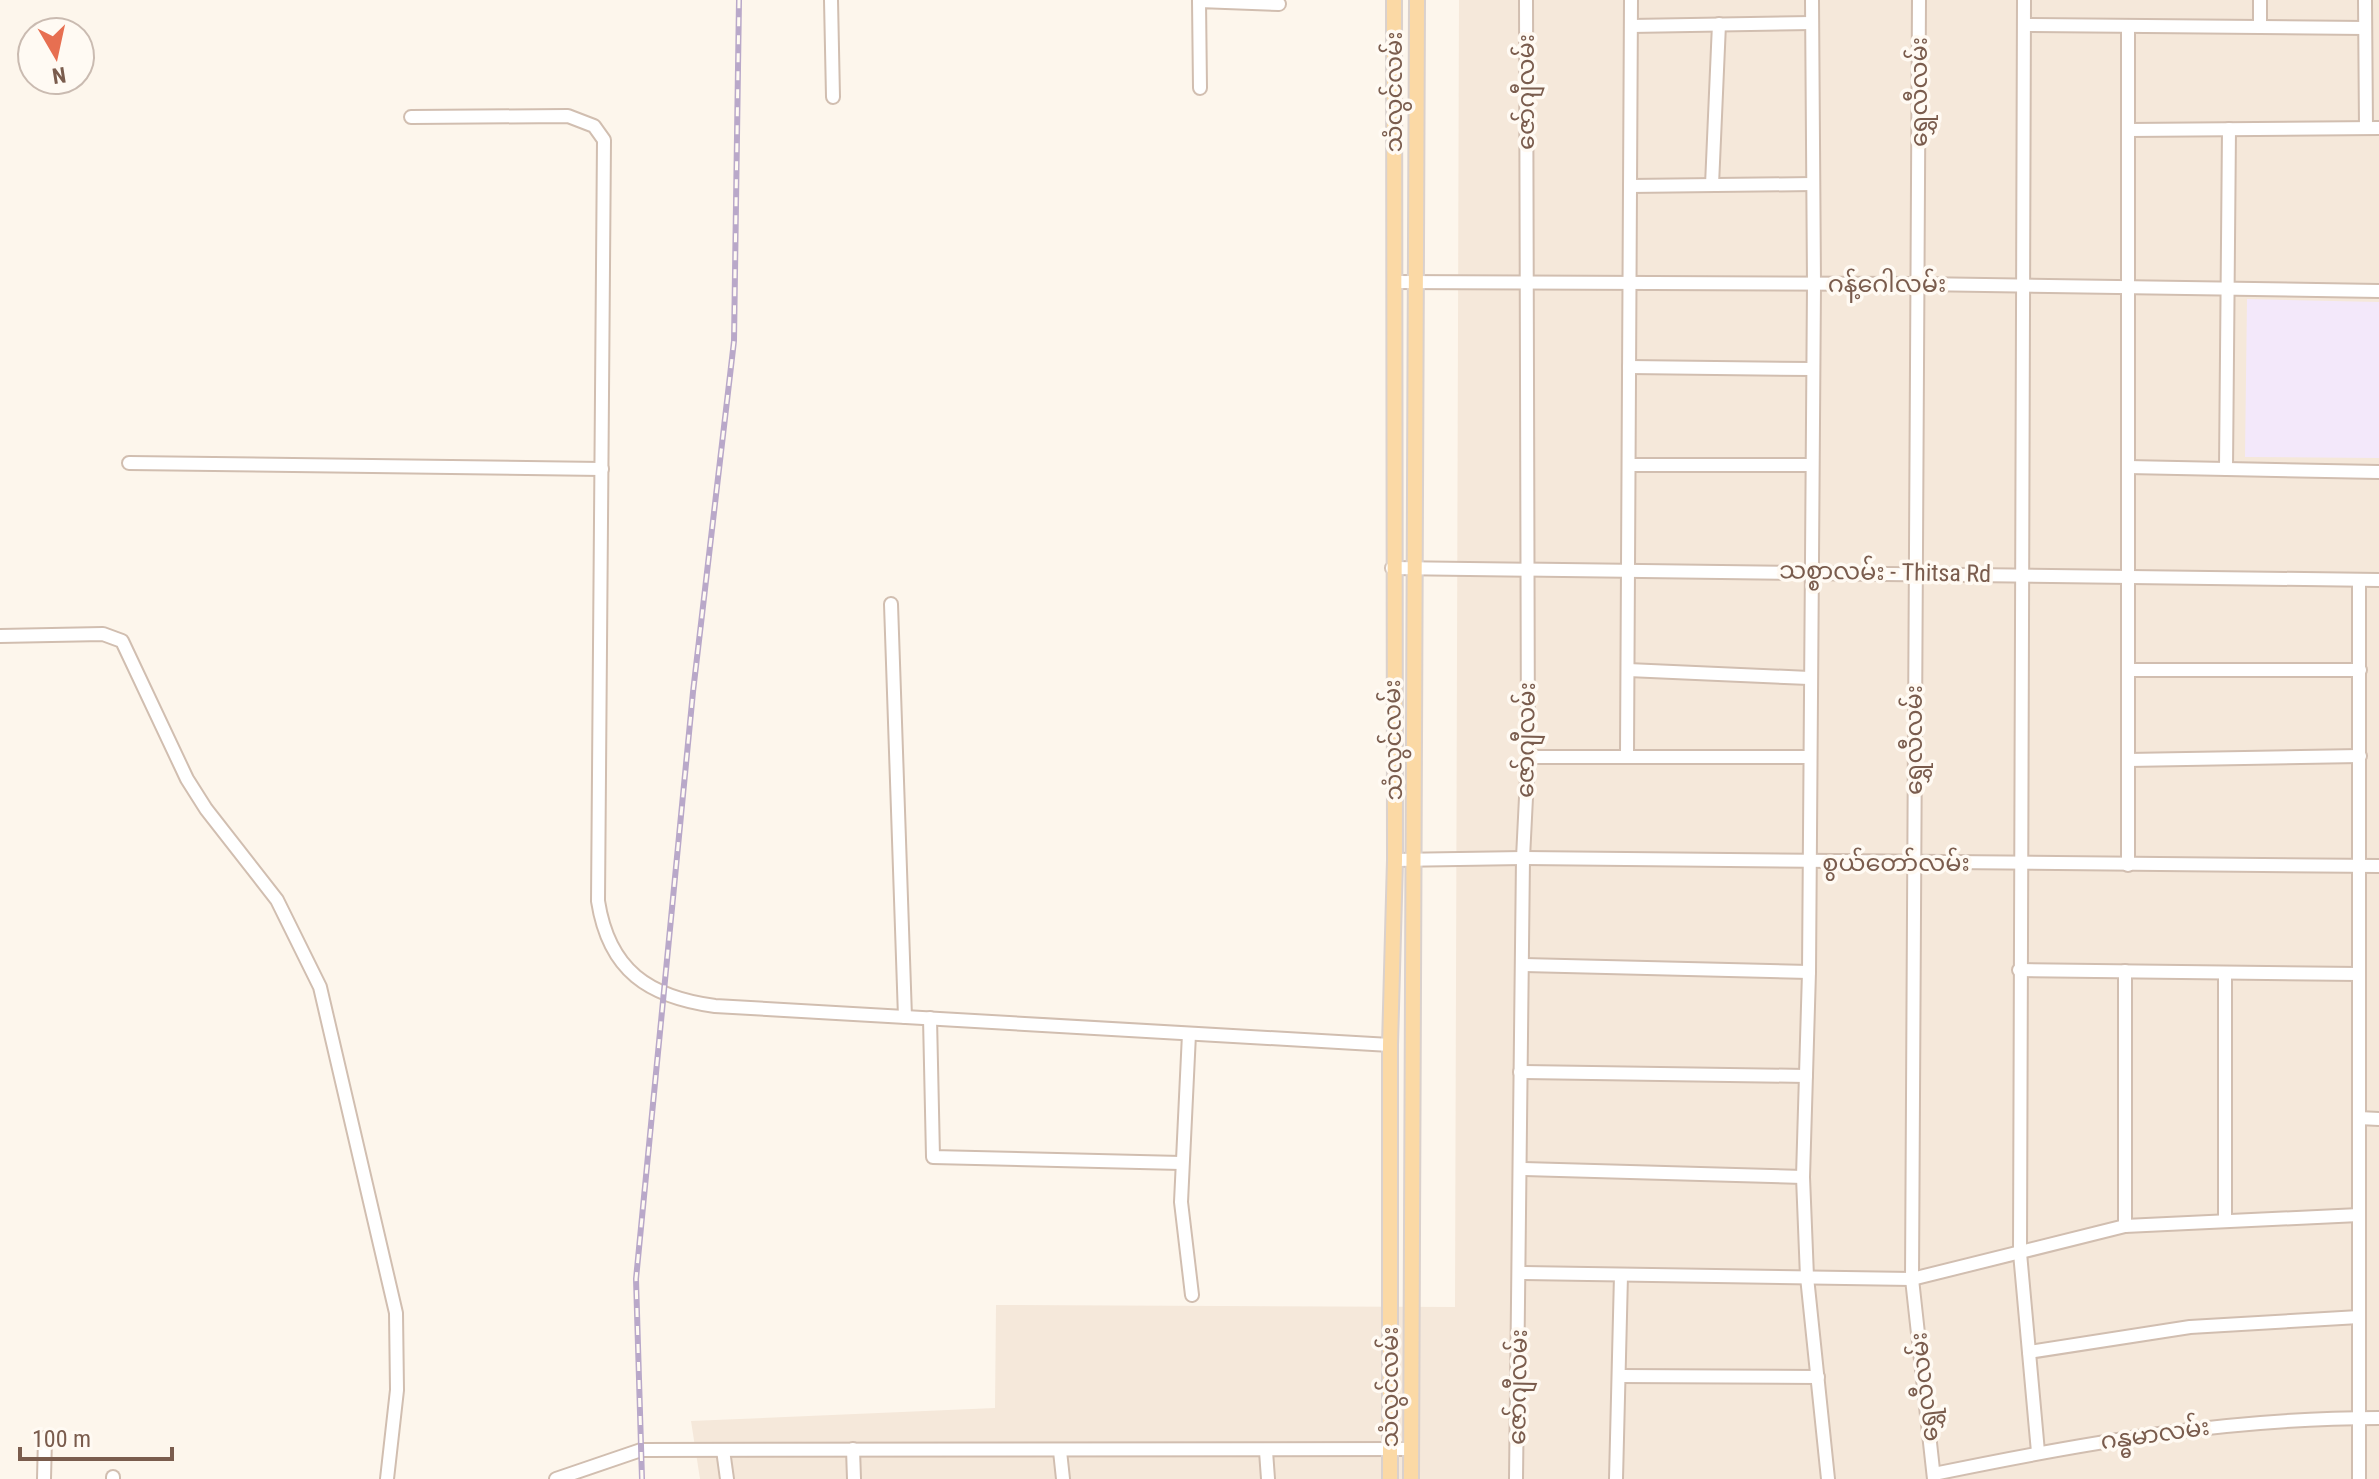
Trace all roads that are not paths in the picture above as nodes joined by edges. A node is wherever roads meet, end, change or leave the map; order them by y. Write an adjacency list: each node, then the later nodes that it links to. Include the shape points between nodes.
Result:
1 (831, 0): 22 (street)
2 (1394, 0): 19 (main road, သံလွင်လမ်း)
3 (1417, 0): 20 (main road, သံလွင်လမ်း)
4 (1526, 0): 32 (street, ဇော်ဂျီလမ်း)
5 (1631, 0): 15 (street)
6 (1812, 0): 12 (street)
7 (1919, 0): 35 (street, ရွှေလီလမ်း)
8 (2024, 0): 14 (street)
9 (2260, 0): 17 (street)
10 (2365, 0): 18 (street)
11 (1279, 4): 21 (street, via 1199,1)
12 (1812, 23): 13 (street); 27 (street)
13 (1719, 24): 15 (street); 28 (street)
14 (2024, 25): 16 (street); 36 (street)
15 (1631, 26): 29 (street)
16 (2128, 26): 17 (street); 26 (street)
17 (2260, 27): 18 (street)
18 (2365, 28): 24 (street)
19 (1394, 49): 20 (main road); 30 (main road, သံလွင်လမ်း)
20 (1417, 50): 31 (main road, သံလွင်လမ်း)
21 (1200, 88)
22 (833, 97)
23 (411, 117): 46 (street, via 568,116 601,133)
24 (2372, 128): 25 (street)
25 (2229, 129): 26 (street); 38 (street)
26 (2128, 130): 37 (street)
27 (1813, 184): 28 (street); 34 (street)
28 (1712, 185): 29 (street)
29 (1630, 186): 33 (street)
30 (1394, 282): 31 (street, ဂန့်ဂေါလမ်း); 49 (main road, သံလွင်လမ်း)
31 (1415, 283): 32 (street, ဂန့်ဂေါလမ်း); 50 (main road, သံလွင်လမ်း)
32 (1525, 283): 33 (street, ဂန့်ဂေါလမ်း); 51 (street, ဇော်ဂျီလမ်း)
33 (1629, 283): 34 (street, ဂန့်ဂေါလမ်း); 40 (street)
34 (1814, 284): 35 (street, ဂန့်ဂေါလမ်း); 41 (street)
35 (1919, 284): 36 (street, ဂန့်ဂေါလမ်း); 54 (street, ရွှေလီလမ်း)
36 (2024, 286): 37 (street, ဂန့်ဂေါလမ်း); 55 (street)
37 (2128, 287): 38 (street, ဂန့်ဂေါလမ်း); 45 (street)
38 (2228, 289): 39 (street, ဂန့်ဂေါလမ်း); 47 (street)
39 (2379, 291)
40 (1629, 367): 41 (street); 43 (street)
41 (1812, 369): 44 (street)
42 (129, 463): 46 (street)
43 (1629, 465): 44 (street); 52 (street)
44 (1811, 465): 53 (street)
45 (2128, 467): 47 (street); 56 (street)
46 (602, 469): 85 (street, via 598,901 614,950 640,980 663,996 685,1002)
47 (2226, 469): 48 (street)
48 (2379, 472)
49 (1392, 568): 50 (street, သစ္စာလမ်း - Thitsa Rd); 71 (main road, သံလွင်လမ်း)
50 (1412, 569): 51 (street, သစ္စာလမ်း - Thitsa Rd); 72 (main road, သံလွင်လမ်း)
51 (1527, 570): 52 (street, သစ္စာလမ်း - Thitsa Rd); 67 (street, ဇော်ဂျီလမ်း)
52 (1628, 570): 53 (street, သစ္စာလမ်း - Thitsa Rd); 61 (street)
53 (1809, 572): 54 (street, သစ္စာလမ်း - Thitsa Rd); 64 (street)
54 (1914, 572): 55 (street, သစ္စာလမ်း - Thitsa Rd); 74 (street, ရွှေလီလမ်း)
55 (2021, 574): 56 (street, သစ္စာလမ်း - Thitsa Rd); 75 (street)
56 (2128, 576): 57 (street, သစ္စာလမ်း - Thitsa Rd); 62 (street)
57 (2359, 580): 58 (street, သစ္စာလမ်း - Thitsa Rd); 63 (street)
58 (2379, 580)
59 (891, 604): 85 (street)
60 (0, 636): 123 (street, via 103,634 122,641 187,779 277,900 303,947 333,1035 396,1313 397,1390)
61 (1628, 670): 64 (street); 65 (street)
62 (2128, 670): 63 (street); 69 (street)
63 (2360, 670): 66 (street)
64 (1809, 678): 68 (street)
65 (1627, 755): 67 (street); 68 (street)
66 (2360, 756): 69 (street); 77 (street)
67 (1528, 757): 70 (street, ဇော်ဂျီလမ်း)
68 (1809, 757): 73 (street)
69 (2128, 760): 76 (street)
70 (1523, 858): 72 (street, စွယ်တော်လမ်း); 73 (street, စွယ်တော်လမ်း); 79 (street, ဇော်ဂျီလမ်း)
71 (1395, 860): 72 (street, စွယ်တော်လမ်း); 88 (main road, သံလွင်လမ်း)
72 (1413, 860): 94 (main road, သံလွင်လမ်း)
73 (1809, 863): 74 (street, စွယ်တော်လမ်း); 82 (street)
74 (1914, 864): 75 (street, စွယ်တော်လမ်း); 105 (street, ရွှေလီလမ်း)
75 (2019, 864): 76 (street, စွယ်တော်လမ်း); 80 (street)
76 (2128, 865): 77 (street, စွယ်တော်လမ်း)
77 (2360, 866): 78 (street, စွယ်တော်လမ်း); 84 (street)
78 (2379, 866)
79 (1523, 965): 82 (street); 89 (street, ဇော်ဂျီလမ်း)
80 (2019, 970): 81 (street); 101 (street)
81 (2125, 971): 83 (street); 100 (street)
82 (1809, 972): 90 (street)
83 (2225, 973): 84 (street); 99 (street)
84 (2359, 974): 91 (street)
85 (905, 1017): 86 (street)
86 (930, 1018): 87 (street); 95 (street, via 933,1157)
87 (1189, 1034): 88 (street); 95 (street)
88 (1390, 1045): 93 (main road, သံလွင်လမ်း)
89 (1520, 1072): 90 (street); 96 (street, ဇော်ဂျီလမ်း)
90 (1806, 1076): 97 (street)
91 (2359, 1118): 92 (street); 98 (street)
92 (2379, 1119)
93 (1391, 1148): 94 (main road); 117 (main road, သံလွင်လမ်း)
94 (1411, 1148): 115 (main road, သံလွင်လမ်း)
95 (1181, 1163): 106 (street)
96 (1520, 1169): 97 (street); 102 (street, ဇော်ဂျီလမ်း)
97 (1803, 1177): 104 (street)
98 (2359, 1215): 99 (street); 107 (street)
99 (2225, 1221): 100 (street)
100 (2125, 1226): 101 (street)
101 (2020, 1253): 105 (street); 108 (street)
102 (1520, 1273): 103 (street); 131 (street, ဇော်ဂျီလမ်း)
103 (1621, 1275): 104 (street); 109 (street)
104 (1807, 1277): 105 (street); 110 (street)
105 (1912, 1279): 121 (street, ရွှေလီလမ်း)
106 (1192, 1295)
107 (2359, 1317): 108 (street, via 2190,1327); 111 (street)
108 (2029, 1352): 120 (street)
109 (1619, 1376): 110 (street); 132 (street)
110 (1818, 1377): 133 (street)
111 (2360, 1418): 112 (street, ဂန္ဓမာလမ်း); 120 (street, ဂန္ဓမာလမ်း, via 2203,1426); 134 (street)
112 (2379, 1418)
113 (45, 1438): 122 (street)
114 (853, 1449): 116 (street); 118 (street); 126 (street)
115 (1410, 1449): 117 (street); 130 (main road, သံလွင်လမ်း)
116 (723, 1450): 124 (street, via 631,1452); 125 (street)
117 (1390, 1450): 119 (street); 129 (main road, သံလွင်လမ်း)
118 (1060, 1451): 119 (street); 127 (street)
119 (1266, 1451): 128 (street)
120 (2038, 1452): 121 (street, ဂန္ဓမာလမ်း)
121 (1934, 1477)
122 (44, 1479)
123 (387, 1479)
124 (556, 1479)
125 (727, 1479)
126 (854, 1479)
127 (1063, 1479)
128 (1268, 1479)
129 (1390, 1479)
130 (1411, 1479)
131 (1516, 1479)
132 (1616, 1479)
133 (1828, 1479)
134 (2359, 1479)

